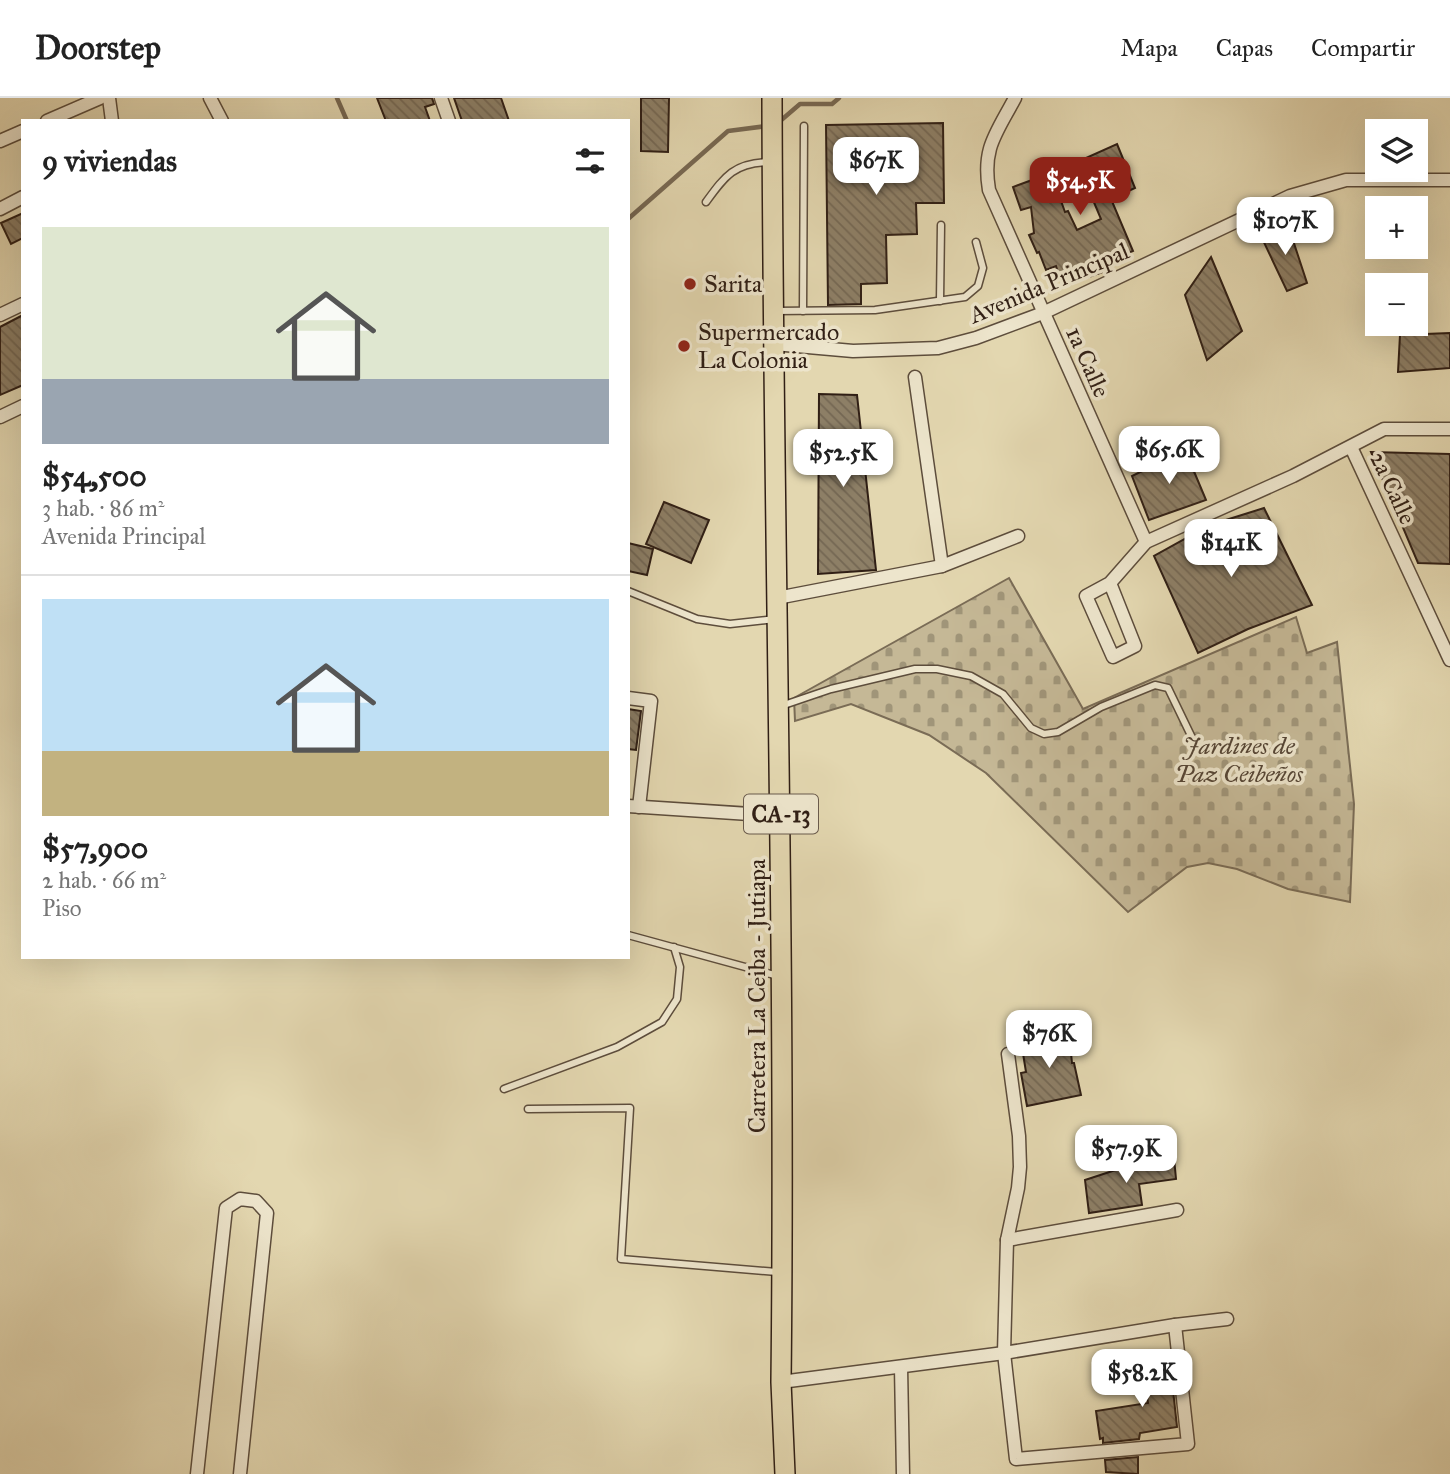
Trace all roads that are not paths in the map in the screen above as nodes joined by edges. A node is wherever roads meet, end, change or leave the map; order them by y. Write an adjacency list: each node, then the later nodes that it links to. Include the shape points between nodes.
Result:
1 (100, 98): 7 (street)
2 (109, 98): 8 (street)
3 (210, 98): 9 (street)
4 (441, 98): 10 (street)
5 (1014, 98): 25 (street, 1a Calle, via 989,146 986,168 989,190)
6 (772, 104): 14 (main road, Carretera La Ceiba - Jutiapa / CA-13)
7 (52, 119)
8 (112, 119)
9 (221, 119)
10 (448, 119)
11 (804, 126): 24 (lane)
12 (21, 132): 13 (street)
13 (0, 141)
14 (772, 159): 17 (lane, via 736,168); 23 (main road, Carretera La Ceiba - Jutiapa / CA-13)
15 (1450, 180): 25 (street, Avenida Principal, via 1346,180 1290,196)
16 (21, 198): 18 (street)
17 (706, 202)
18 (0, 209)
19 (941, 225): 21 (lane)
20 (976, 242): 21 (lane, via 983,268 978,286 965,297)
21 (940, 301): 24 (lane, via 875,310)
22 (21, 305): 26 (street)
23 (773, 311): 24 (lane); 27 (main road, Carretera La Ceiba - Jutiapa / CA-13)
24 (803, 311)
25 (1043, 313): 27 (street, Avenida Principal, via 938,348 853,351); 34 (street, 1a Calle)
26 (0, 315)
27 (774, 344): 38 (main road, Carretera La Ceiba - Jutiapa / CA-13)
28 (915, 377): 35 (street)
29 (21, 407): 30 (street)
30 (0, 417)
31 (1450, 429): 32 (street, via 1384,429)
32 (1351, 447): 34 (street); 40 (street, 2a Calle)
33 (1018, 536): 35 (street)
34 (1146, 542): 36 (street)
35 (942, 566): 38 (street)
36 (1110, 583): 36 (street, via 1135,646 1113,657 1086,596)
37 (630, 593): 39 (lane, via 697,619 730,624)
38 (778, 598): 39 (main road, Carretera La Ceiba - Jutiapa / CA-13)
39 (778, 619): 42 (main road, Carretera La Ceiba - Jutiapa / CA-13)
40 (1450, 660)
41 (630, 698): 44 (street, via 651,701)
42 (779, 706): 43 (lane, via 831,689 937,669 971,676 1003,694 1031,728 1044,734 1058,732 1101,708 1162,685 1168,688); 45 (main road, Carretera La Ceiba - Jutiapa / CA-13)
43 (1197, 748)
44 (634, 807): 45 (street)
45 (781, 816): 48 (main road, Carretera La Ceiba - Jutiapa / CA-13)
46 (630, 935): 47 (lane)
47 (674, 947): 48 (lane); 50 (lane, via 680,967 677,999 662,1022 617,1047)
48 (780, 976): 54 (main road, Carretera La Ceiba - Jutiapa / CA-13)
49 (1008, 1054): 53 (street, via 1020,1167)
50 (504, 1089)
51 (528, 1109): 54 (lane, via 631,1108 621,1259)
52 (1178, 1210): 53 (street)
53 (1007, 1240): 57 (street)
54 (783, 1272): 59 (main road, Carretera La Ceiba - Jutiapa / CA-13)
55 (1227, 1319): 56 (street)
56 (1175, 1325): 57 (street); 57 (street, via 1188,1444 1016,1459)
57 (1004, 1353): 58 (street)
58 (901, 1367): 59 (street); 63 (street)
59 (781, 1382): 62 (main road, Carretera La Ceiba - Jutiapa / CA-13)
60 (197, 1474): 61 (street, via 226,1208 240,1199 256,1201 267,1213)
61 (240, 1474)
62 (785, 1474)
63 (903, 1474)

